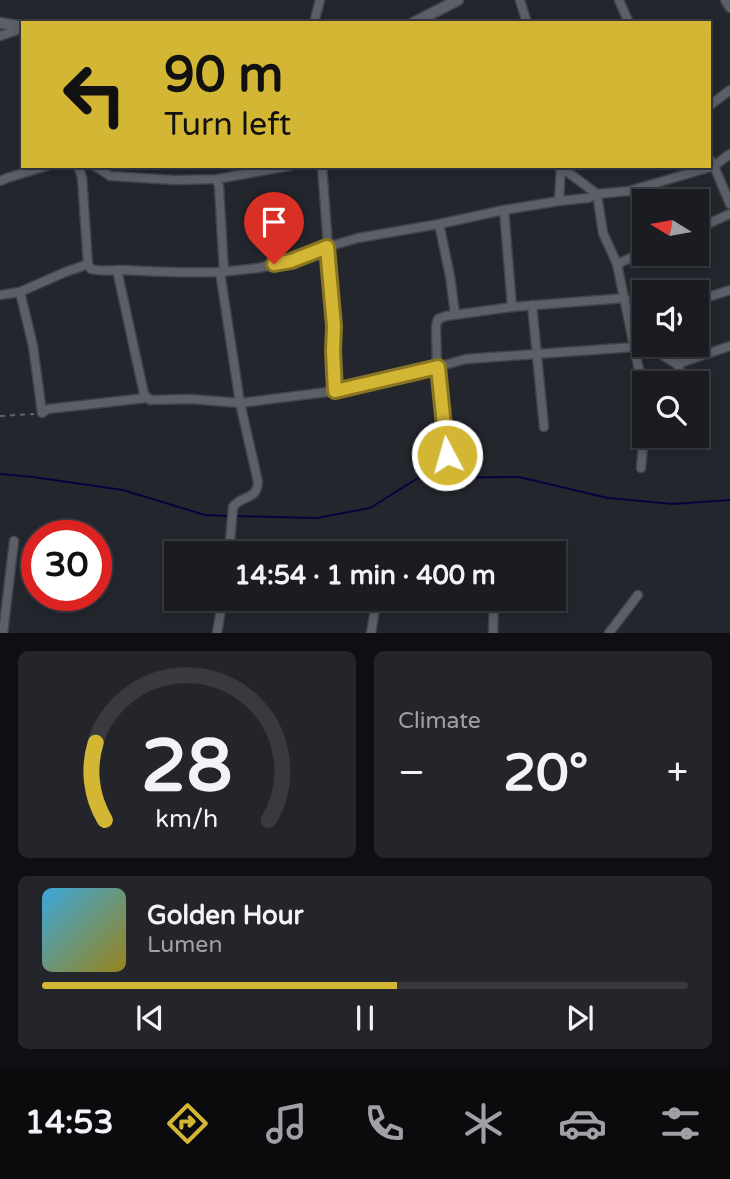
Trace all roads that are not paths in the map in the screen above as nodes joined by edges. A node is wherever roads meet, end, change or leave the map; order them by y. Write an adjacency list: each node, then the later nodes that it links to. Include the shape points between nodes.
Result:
1 (320, 0): 8 (street)
2 (458, 0): 7 (street)
3 (520, 0): 9 (street)
4 (619, 0): 10 (street)
5 (725, 0): 6 (street)
6 (730, 8)
7 (430, 19)
8 (315, 21)
9 (526, 21)
10 (628, 21)
11 (0, 23): 12 (street)
12 (21, 27)
13 (21, 28): 14 (street)
14 (0, 36)
15 (730, 90): 16 (street)
16 (711, 104)
17 (730, 154): 18 (street)
18 (711, 162): 31 (street)
19 (40, 168): 28 (street)
20 (79, 168): 38 (street)
21 (98, 168): 27 (street, via 128,179)
22 (278, 168): 27 (street)
23 (322, 168): 36 (street)
24 (561, 168): 30 (street)
25 (562, 168): 29 (street)
26 (694, 168): 29 (street, via 629,191)
27 (217, 179): 41 (street)
28 (0, 181)
29 (597, 194): 30 (street); 39 (street, via 603,233)
30 (559, 201): 32 (street)
31 (730, 204)
32 (504, 210): 35 (street); 48 (street)
33 (730, 214): 34 (street)
34 (709, 223)
35 (439, 224): 36 (street); 49 (street)
36 (327, 247): 41 (street, via 291,261); 60 (street)
37 (632, 257): 39 (street)
38 (88, 264): 40 (street, via 98,271); 43 (street)
39 (617, 264): 46 (street)
40 (117, 270): 41 (street); 61 (street)
41 (222, 272): 62 (street)
42 (730, 290): 45 (street)
43 (20, 292): 44 (street); 61 (street, via 42,413)
44 (0, 295)
45 (709, 297)
46 (625, 298): 47 (street); 50 (street)
47 (532, 305): 48 (street); 54 (street)
48 (512, 307): 49 (street)
49 (455, 314): 58 (street, via 436,323)
50 (630, 323): 51 (street)
51 (632, 333)
52 (730, 346): 57 (street)
53 (632, 347): 54 (street)
54 (537, 354): 58 (street, via 466,359); 63 (street)
55 (637, 357): 65 (street)
56 (665, 357): 57 (street)
57 (677, 364): 59 (street)
58 (438, 367): 60 (street); 64 (street)
59 (680, 371)
60 (335, 391): 62 (street)
61 (146, 398): 62 (street)
62 (240, 403): 67 (street, via 258,487 233,507)
63 (544, 427)
64 (447, 455)
65 (641, 468)
66 (14, 541): 72 (street)
67 (229, 541)
68 (638, 595): 76 (street)
69 (221, 611): 73 (street)
70 (375, 611): 74 (street)
71 (494, 611): 75 (street)
72 (3, 633)
73 (217, 633)
74 (371, 633)
75 (493, 633)
76 (610, 633)

